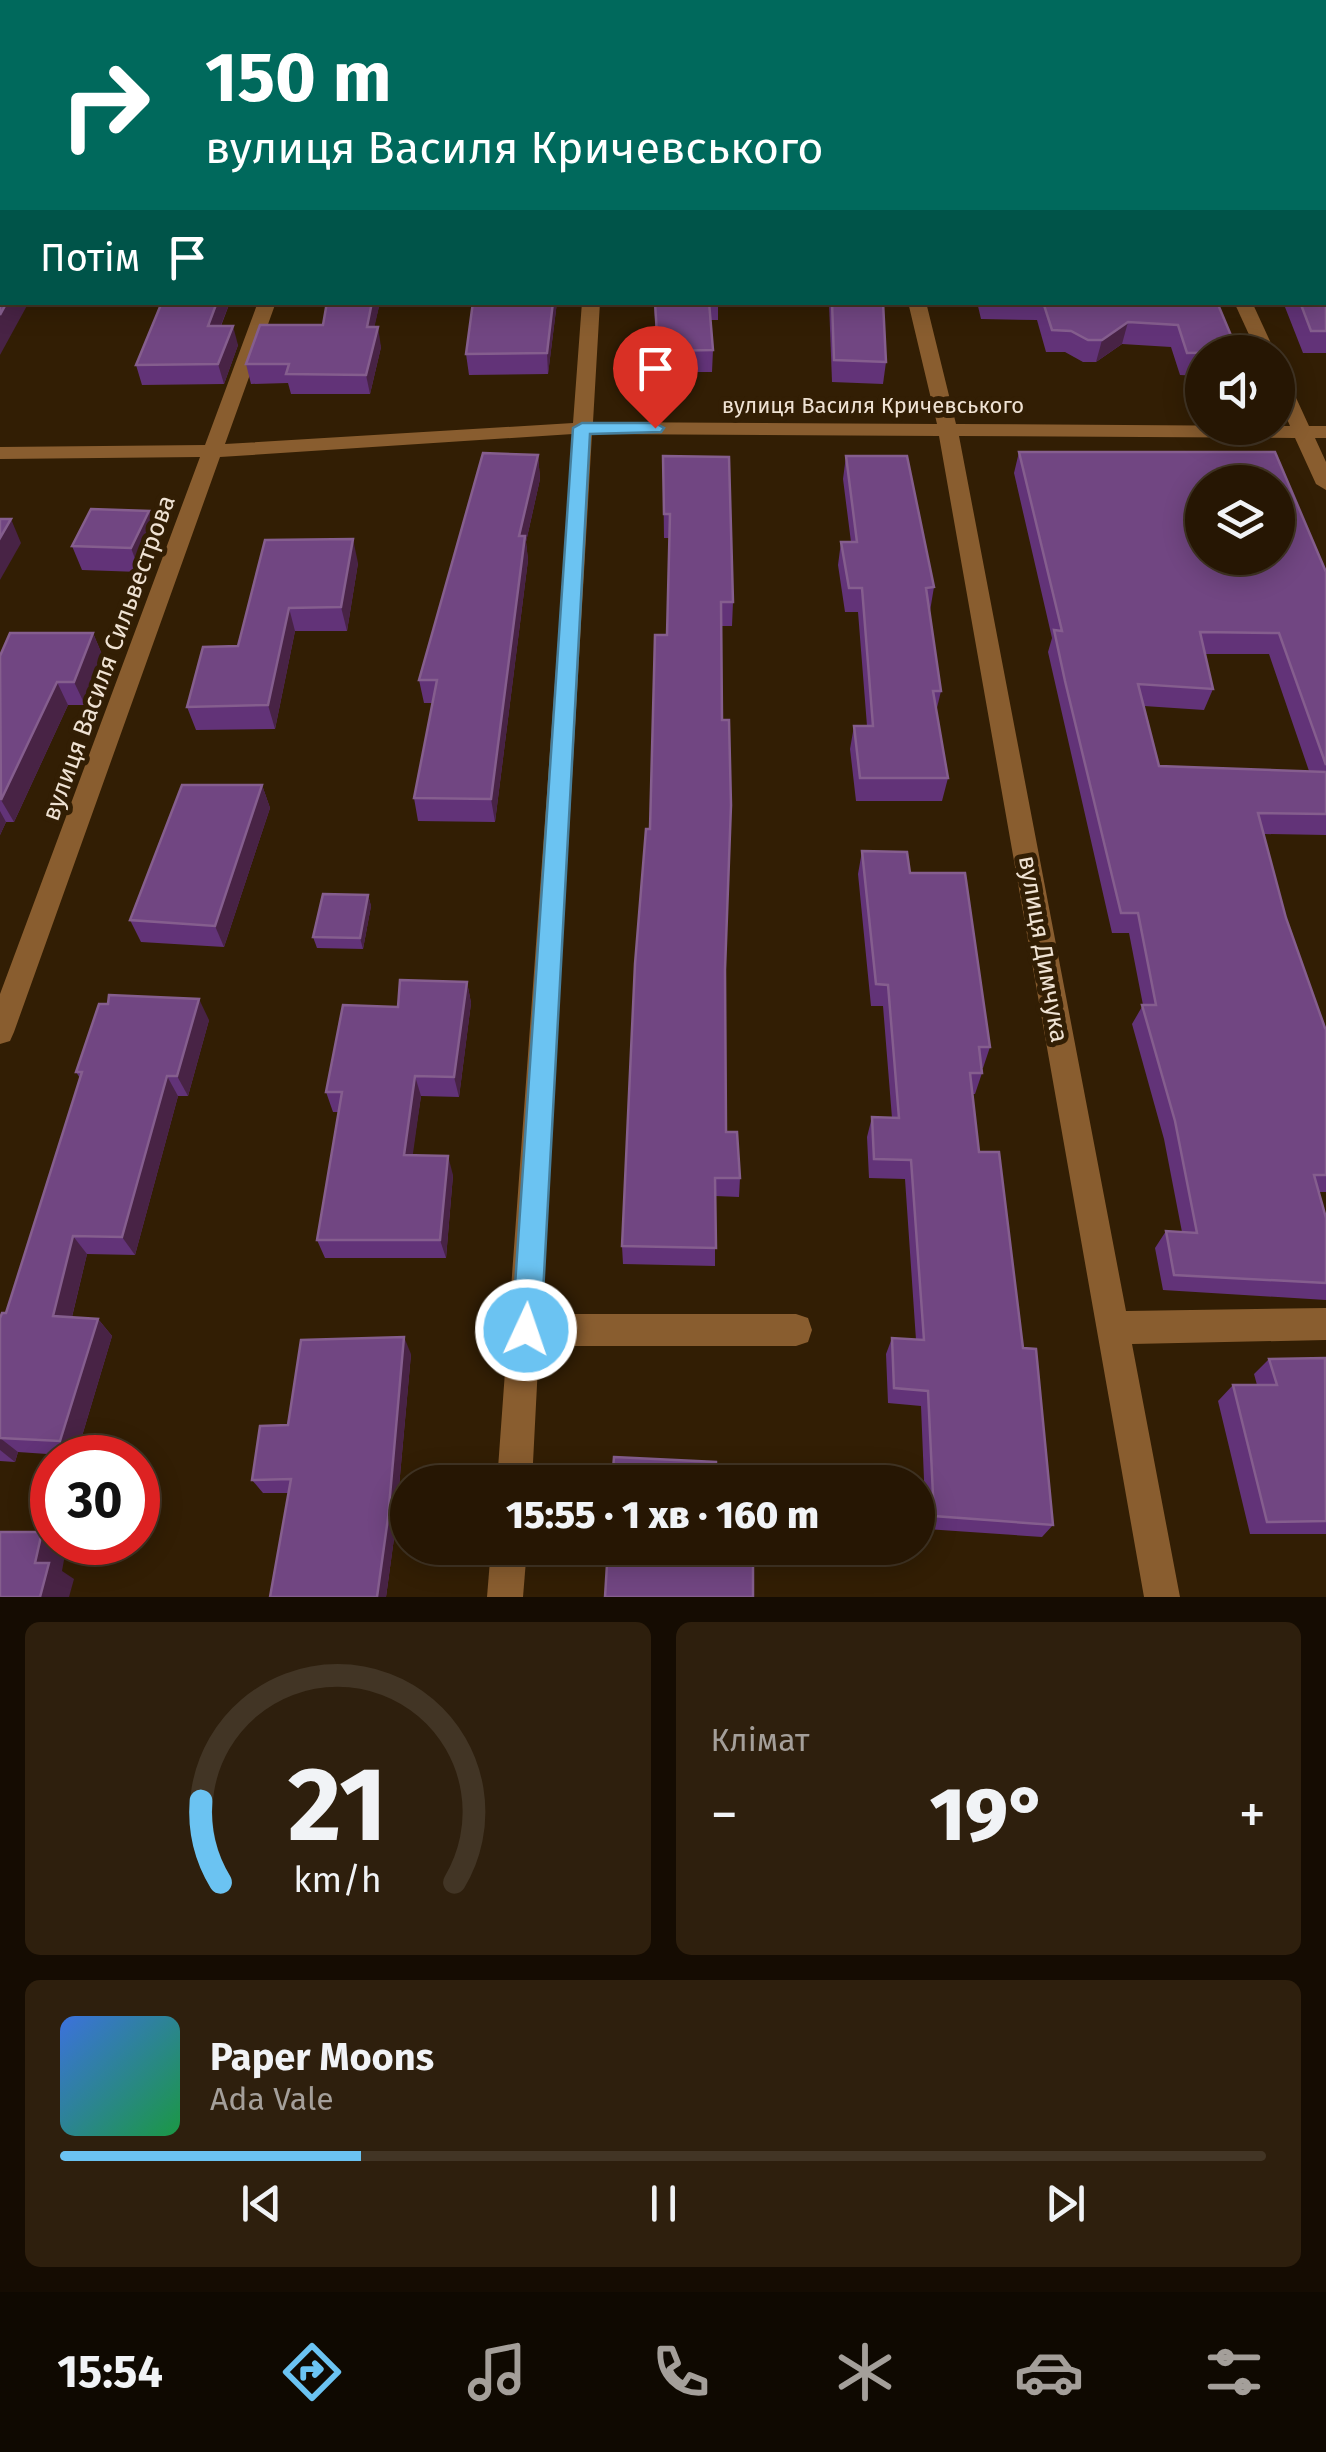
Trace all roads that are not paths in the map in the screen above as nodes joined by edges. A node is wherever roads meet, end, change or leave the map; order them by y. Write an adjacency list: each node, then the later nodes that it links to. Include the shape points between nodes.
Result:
1 (266, 305): 11 (street, вулиця Василя Сильвестрова)
2 (591, 305): 7 (street)
3 (918, 305): 8 (street, вулиця Димчука)
4 (1243, 305): 5 (street)
5 (1258, 335)
6 (1295, 416): 9 (street)
7 (582, 428): 8 (street, вулиця Василя Кричевського); 11 (street, вулиця Василя Кричевського); 17 (street)
8 (948, 430): 9 (street, вулиця Василя Кричевського); 16 (street, вулиця Димчука)
9 (1302, 431): 10 (street, вулиця Василя Кричевського); 13 (street)
10 (1326, 432)
11 (214, 450): 12 (street, вулиця Василя Кричевського); 14 (street, вулиця Василя Сильвестрова)
12 (0, 453)
13 (1326, 484)
14 (0, 1032)
15 (1326, 1324): 16 (street)
16 (1113, 1328): 22 (street, вулиця Димчука)
17 (526, 1330): 18 (street); 19 (street)
18 (796, 1330)
19 (515, 1465)
20 (508, 1565): 21 (street)
21 (505, 1597)
22 (1162, 1597)

